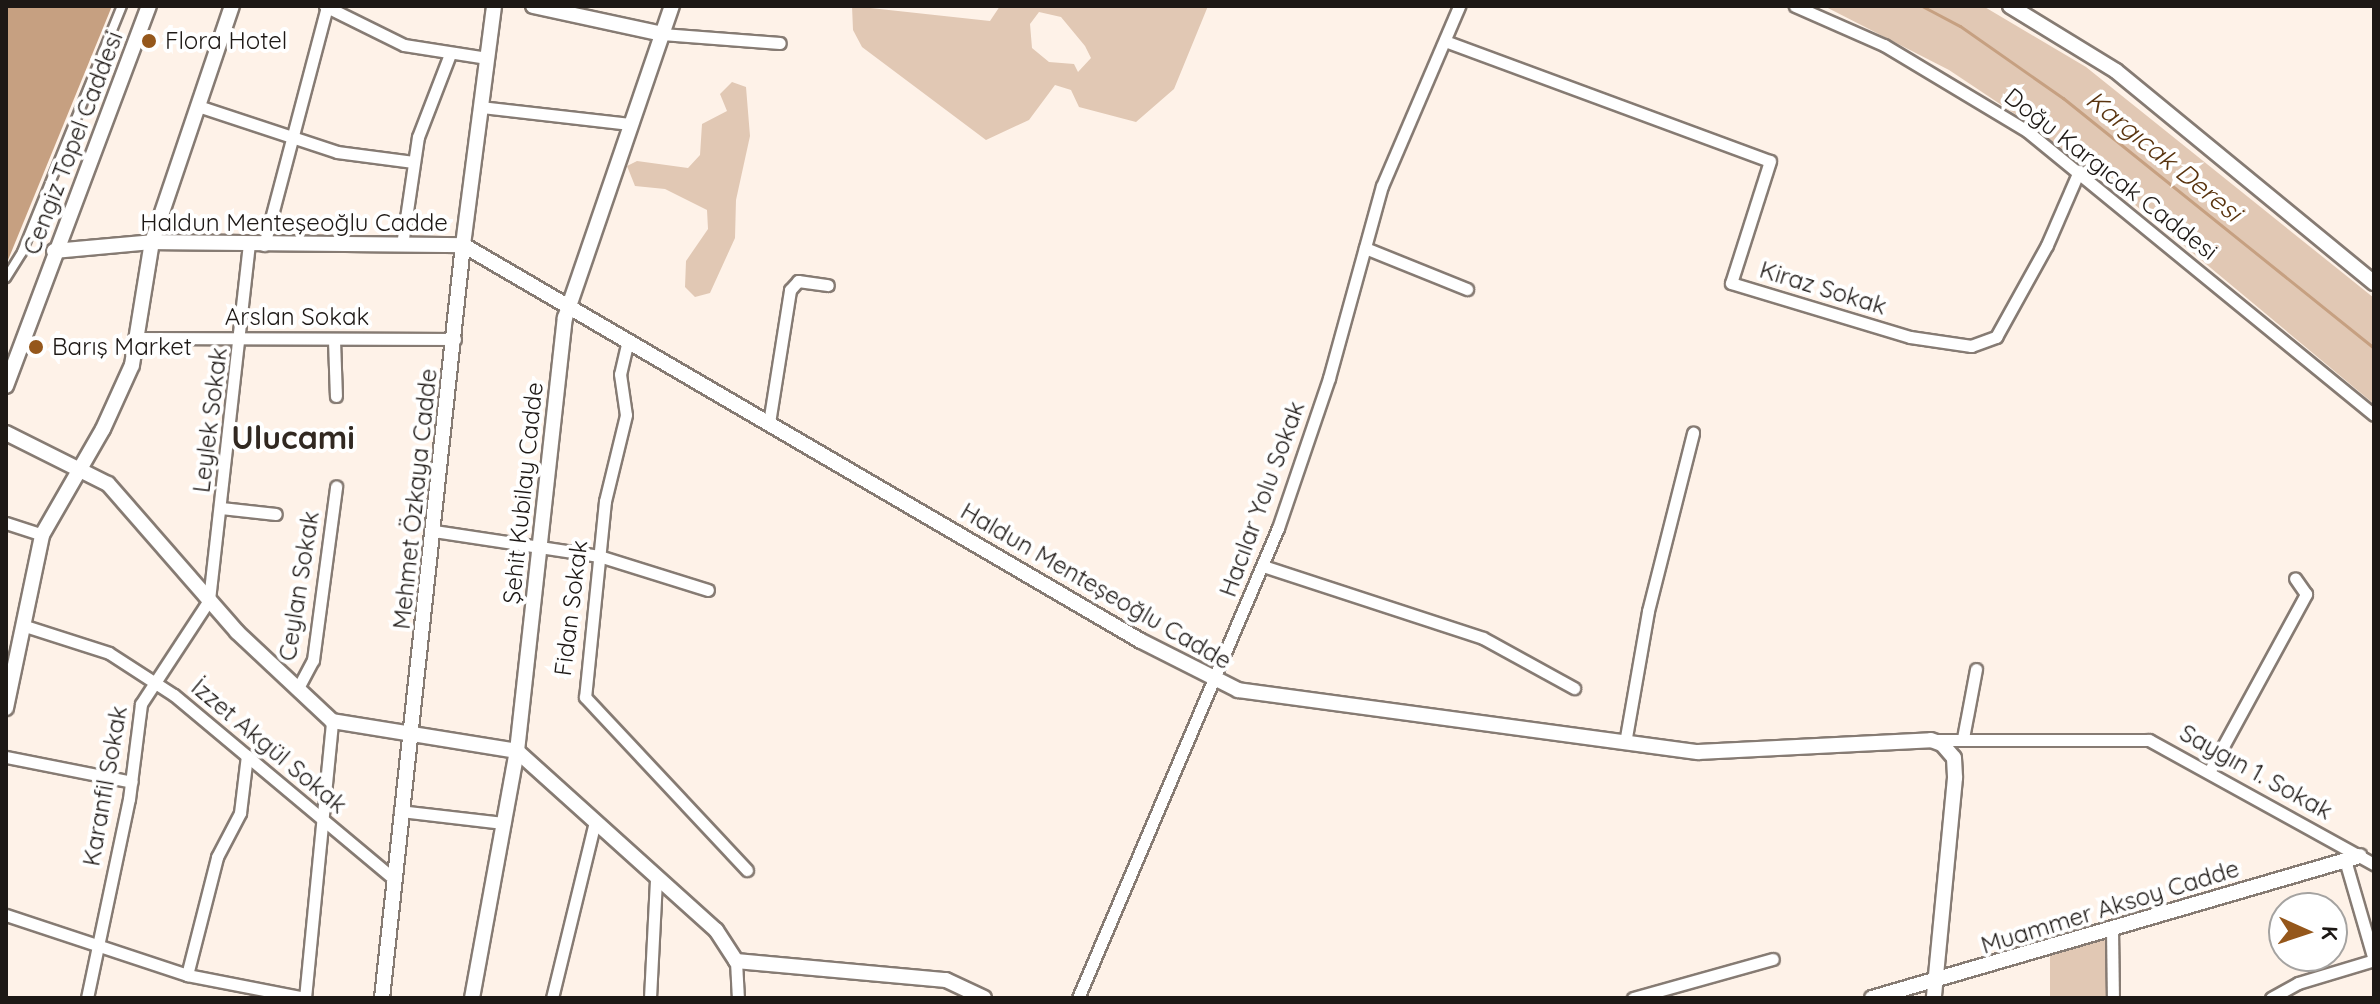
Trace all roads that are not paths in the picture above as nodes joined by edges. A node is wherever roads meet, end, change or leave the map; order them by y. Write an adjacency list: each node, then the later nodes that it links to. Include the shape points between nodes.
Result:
1 (122, 6): 29 (street, via 22,252)
2 (149, 6): 28 (street, Cengiz Topel Caddesi)
3 (232, 6): 17 (street)
4 (326, 6): 15 (street, via 404,45); 20 (street, Leylek Sokak)
5 (494, 6): 16 (street, Mehmet Özkaya Cadde)
6 (533, 6): 11 (street)
7 (672, 6): 12 (street, Şehit Kubilay Cadde)
8 (1459, 6): 13 (street, Hacılar Yolu Sokak)
9 (1795, 6): 22 (street, Doğu Kargıcak Caddesi, via 1941,77)
10 (2010, 6): 30 (street, via 2116,71)
11 (579, 12): 12 (street)
12 (662, 34): 14 (street); 19 (street, Şehit Kubilay Cadde)
13 (1445, 41): 22 (street, Kiraz Sokak, via 1770,161 1731,283 1910,337 1971,346 1996,337 2047,245); 27 (street, Hacılar Yolu Sokak, via 1392,159)
14 (780, 43)
15 (450, 54): 16 (street); 21 (street, via 429,102)
16 (487, 58): 18 (street, Mehmet Özkaya Cadde)
17 (198, 106): 20 (street); 23 (street)
18 (481, 107): 19 (street); 26 (street, Mehmet Özkaya Cadde)
19 (631, 124): 33 (street, Şehit Kubilay Cadde)
20 (292, 139): 21 (street, via 355,156); 24 (street, Leylek Sokak)
21 (413, 162): 25 (street)
22 (2079, 171): 41 (street, Doğu Kargıcak Caddesi)
23 (152, 242): 24 (street, Haldun Menteşeoğlu Cadde); 28 (street, Haldun Menteşeoğlu Cadde); 34 (street)
24 (256, 245): 25 (street, Haldun Menteşeoğlu Cadde); 36 (street, Leylek Sokak)
25 (402, 245): 26 (street, Haldun Menteşeoğlu Cadde)
26 (463, 245): 33 (street, Haldun Menteşeoğlu Cadde); 35 (street, Mehmet Özkaya Cadde)
27 (1365, 248): 32 (street); 54 (street, Hacılar Yolu Sokak, via 1329,378)
28 (54, 251): 39 (street, Cengiz Topel Caddesi)
29 (6, 278)
30 (2374, 283)
31 (828, 285): 42 (street, via 798,281 790,290)
32 (1467, 289)
33 (569, 305): 38 (street, Haldun Menteşeoğlu Cadde); 52 (street, Şehit Kubilay Cadde)
34 (140, 338): 36 (street, Arslan Sokak); 45 (street, via 119,397)
35 (455, 339): 37 (street, Arslan Sokak); 50 (street, Mehmet Özkaya Cadde)
36 (242, 340): 37 (street, Arslan Sokak); 47 (street, Leylek Sokak)
37 (334, 340): 40 (street)
38 (628, 340): 42 (street, Haldun Menteşeoğlu Cadde); 53 (street, Fidan Sokak, via 620,374 626,415 608,484)
39 (6, 386)
40 (336, 396)
41 (2374, 415)
42 (769, 423): 60 (street, Haldun Menteşeoğlu Cadde)
43 (6, 433): 45 (street)
44 (1693, 433): 69 (street, via 1648,611)
45 (83, 468): 51 (street); 57 (street, via 117,493)
46 (336, 487): 62 (street, Ceylan Sokak, via 313,660)
47 (221, 508): 48 (street); 57 (street, Leylek Sokak)
48 (276, 514)
49 (6, 523): 51 (street)
50 (434, 531): 52 (street); 66 (street, Mehmet Özkaya Cadde)
51 (42, 535): 58 (street)
52 (540, 545): 53 (street); 70 (street, Şehit Kubilay Cadde)
53 (599, 556): 56 (street); 81 (street, Fidan Sokak, via 585,697)
54 (1263, 566): 60 (street, Hacılar Yolu Sokak); 63 (street, via 1483,638)
55 (2295, 578): 73 (street, via 2306,594)
56 (708, 590)
57 (209, 600): 61 (street, Karanfil Sokak); 62 (street)
58 (22, 625): 61 (street, İzzet Akgül Sokak, via 109,653); 64 (street)
59 (1976, 669): 67 (street)
60 (1214, 681): 69 (street, Haldun Menteşeoğlu Cadde, via 1250,692); 101 (street, Hacılar Yolu Sokak)
61 (152, 685): 71 (street, İzzet Akgül Sokak, via 182,701); 74 (street, Karanfil Sokak, via 139,712)
62 (298, 688): 65 (street)
63 (1574, 688)
64 (6, 707)
65 (332, 721): 66 (street); 76 (street)
66 (409, 737): 70 (street); 75 (street, Mehmet Özkaya Cadde)
67 (1963, 738): 68 (street); 73 (street, Saygın 1. Sokak, via 2140,738)
68 (1931, 740): 69 (street, Haldun Menteşeoğlu Cadde, via 1757,752); 91 (street, via 1947,749 1956,766)
69 (1625, 743)
70 (517, 751): 77 (street); 78 (street, Şehit Kubilay Cadde)
71 (247, 755): 76 (street, İzzet Akgül Sokak); 90 (street, via 240,813 217,857)
72 (6, 757): 74 (street)
73 (2209, 772): 79 (street, Saygın 1. Sokak)
74 (132, 782): 86 (street, Karanfil Sokak)
75 (400, 811): 78 (street); 82 (street, Mehmet Özkaya Cadde)
76 (321, 818): 82 (street, İzzet Akgül Sokak); 94 (street)
77 (595, 821): 83 (street); 97 (street)
78 (504, 823): 96 (street, Şehit Kubilay Cadde)
79 (2352, 858): 80 (street, Saygın 1. Sokak); 85 (street, Muammer Aksoy Cadde); 88 (street)
80 (2374, 864)
81 (747, 870)
82 (392, 877): 95 (street, Mehmet Özkaya Cadde)
83 (656, 878): 89 (street, via 716,930); 98 (street)
84 (6, 915): 86 (street)
85 (2112, 929): 91 (street, Muammer Aksoy Cadde); 105 (street)
86 (95, 945): 90 (street); 93 (street, Karanfil Sokak)
87 (1773, 959): 102 (street)
88 (2374, 960): 106 (street, via 2298,983)
89 (736, 961): 99 (street); 100 (street, via 946,980)
90 (187, 975): 92 (street)
91 (1934, 982): 103 (street, Muammer Aksoy Cadde); 104 (street)
92 (254, 994): 94 (street)
93 (87, 998)
94 (305, 998)
95 (382, 998)
96 (472, 998)
97 (552, 998)
98 (650, 998)
99 (738, 998)
100 (984, 998)
101 (1078, 998)
102 (1633, 998)
103 (1872, 998)
104 (1934, 998)
105 (2113, 998)
106 (2271, 998)

